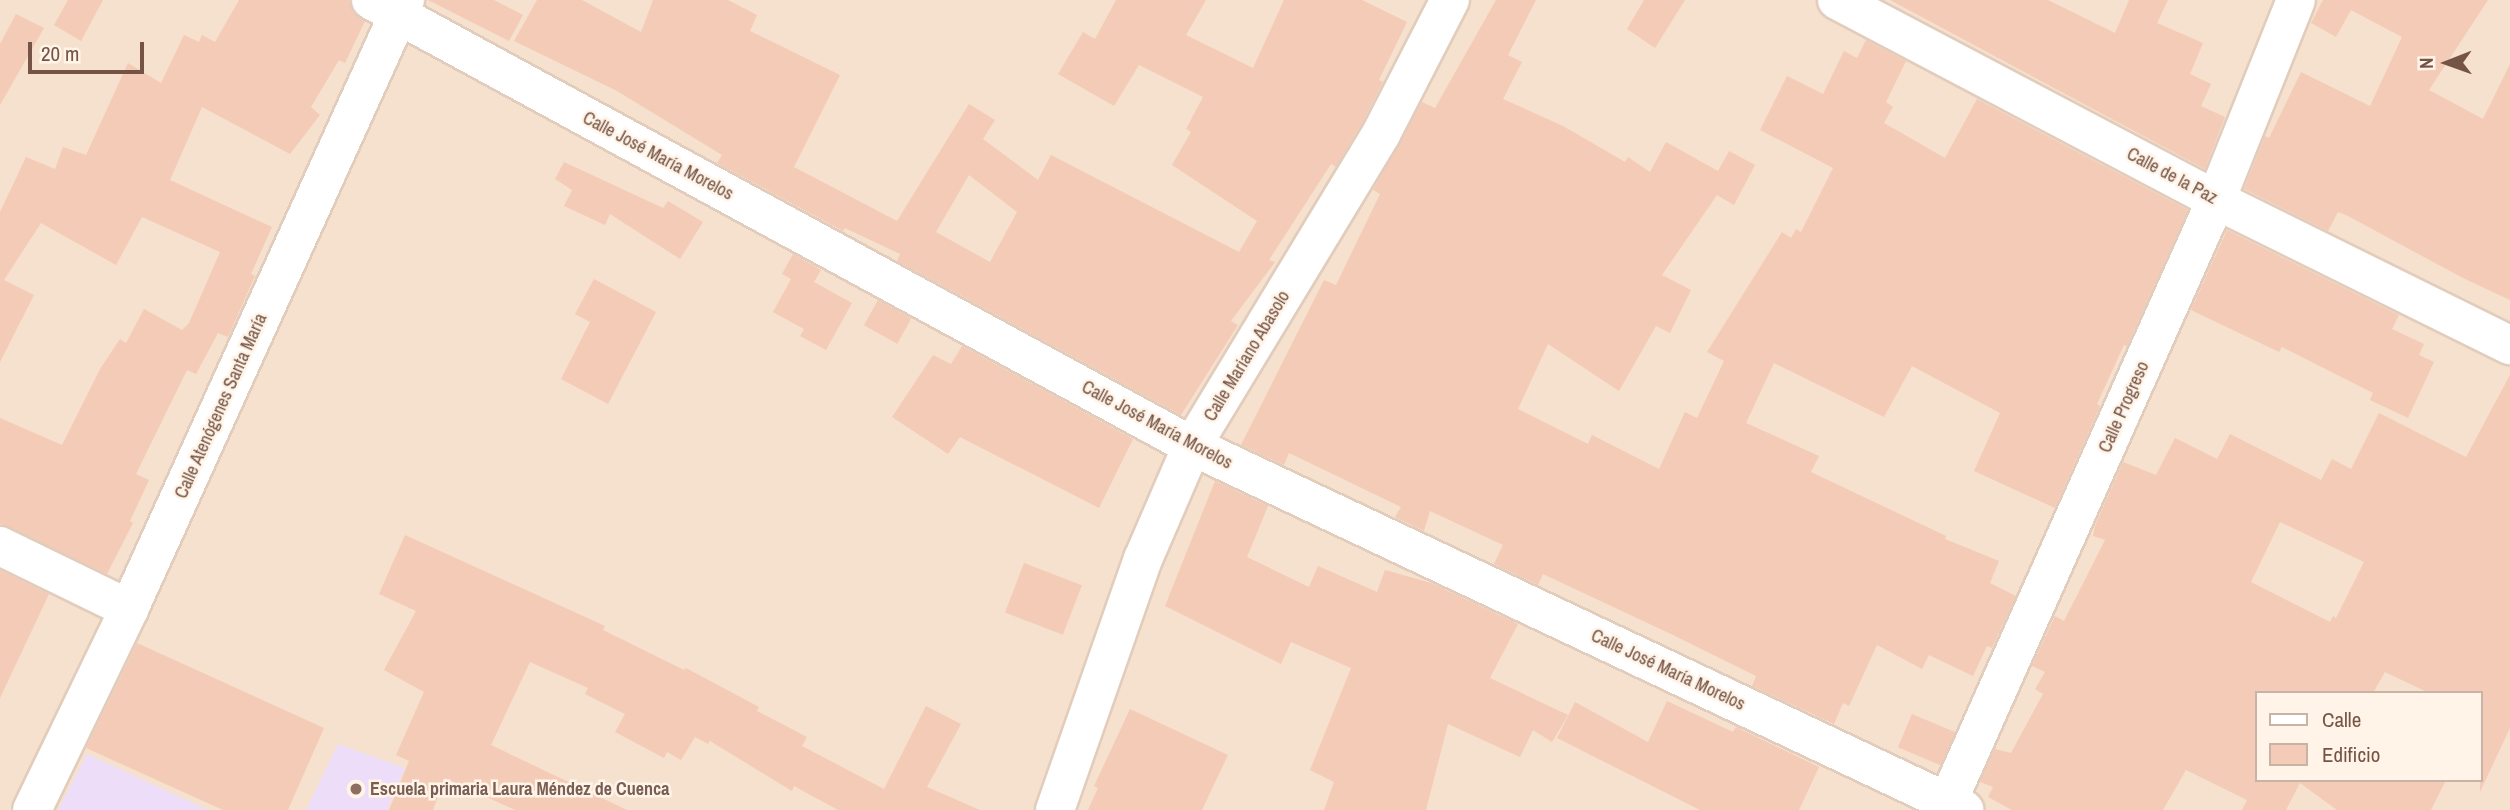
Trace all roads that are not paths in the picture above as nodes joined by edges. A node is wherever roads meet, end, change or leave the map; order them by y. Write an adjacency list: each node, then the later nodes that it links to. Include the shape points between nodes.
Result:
1 (1450, 0): 7 (street, Calle Mariano Abasolo, via 1381,134)
2 (1837, 0): 5 (street, Calle de la Paz)
3 (2296, 0): 5 (street, Calle Progreso)
4 (391, 5): 7 (street, Calle José María Morelos); 9 (street, Calle Atenógenes Santa María)
5 (2216, 200): 6 (street, Calle de la Paz); 10 (street, Calle Progreso)
6 (2510, 345)
7 (1192, 446): 10 (street, Calle José María Morelos); 12 (street, Calle Mariano Abasolo, via 1143,559)
8 (0, 546): 9 (street)
9 (129, 609): 11 (street, Calle Atenógenes Santa María)
10 (1952, 807)
11 (32, 810)
12 (1055, 810)

